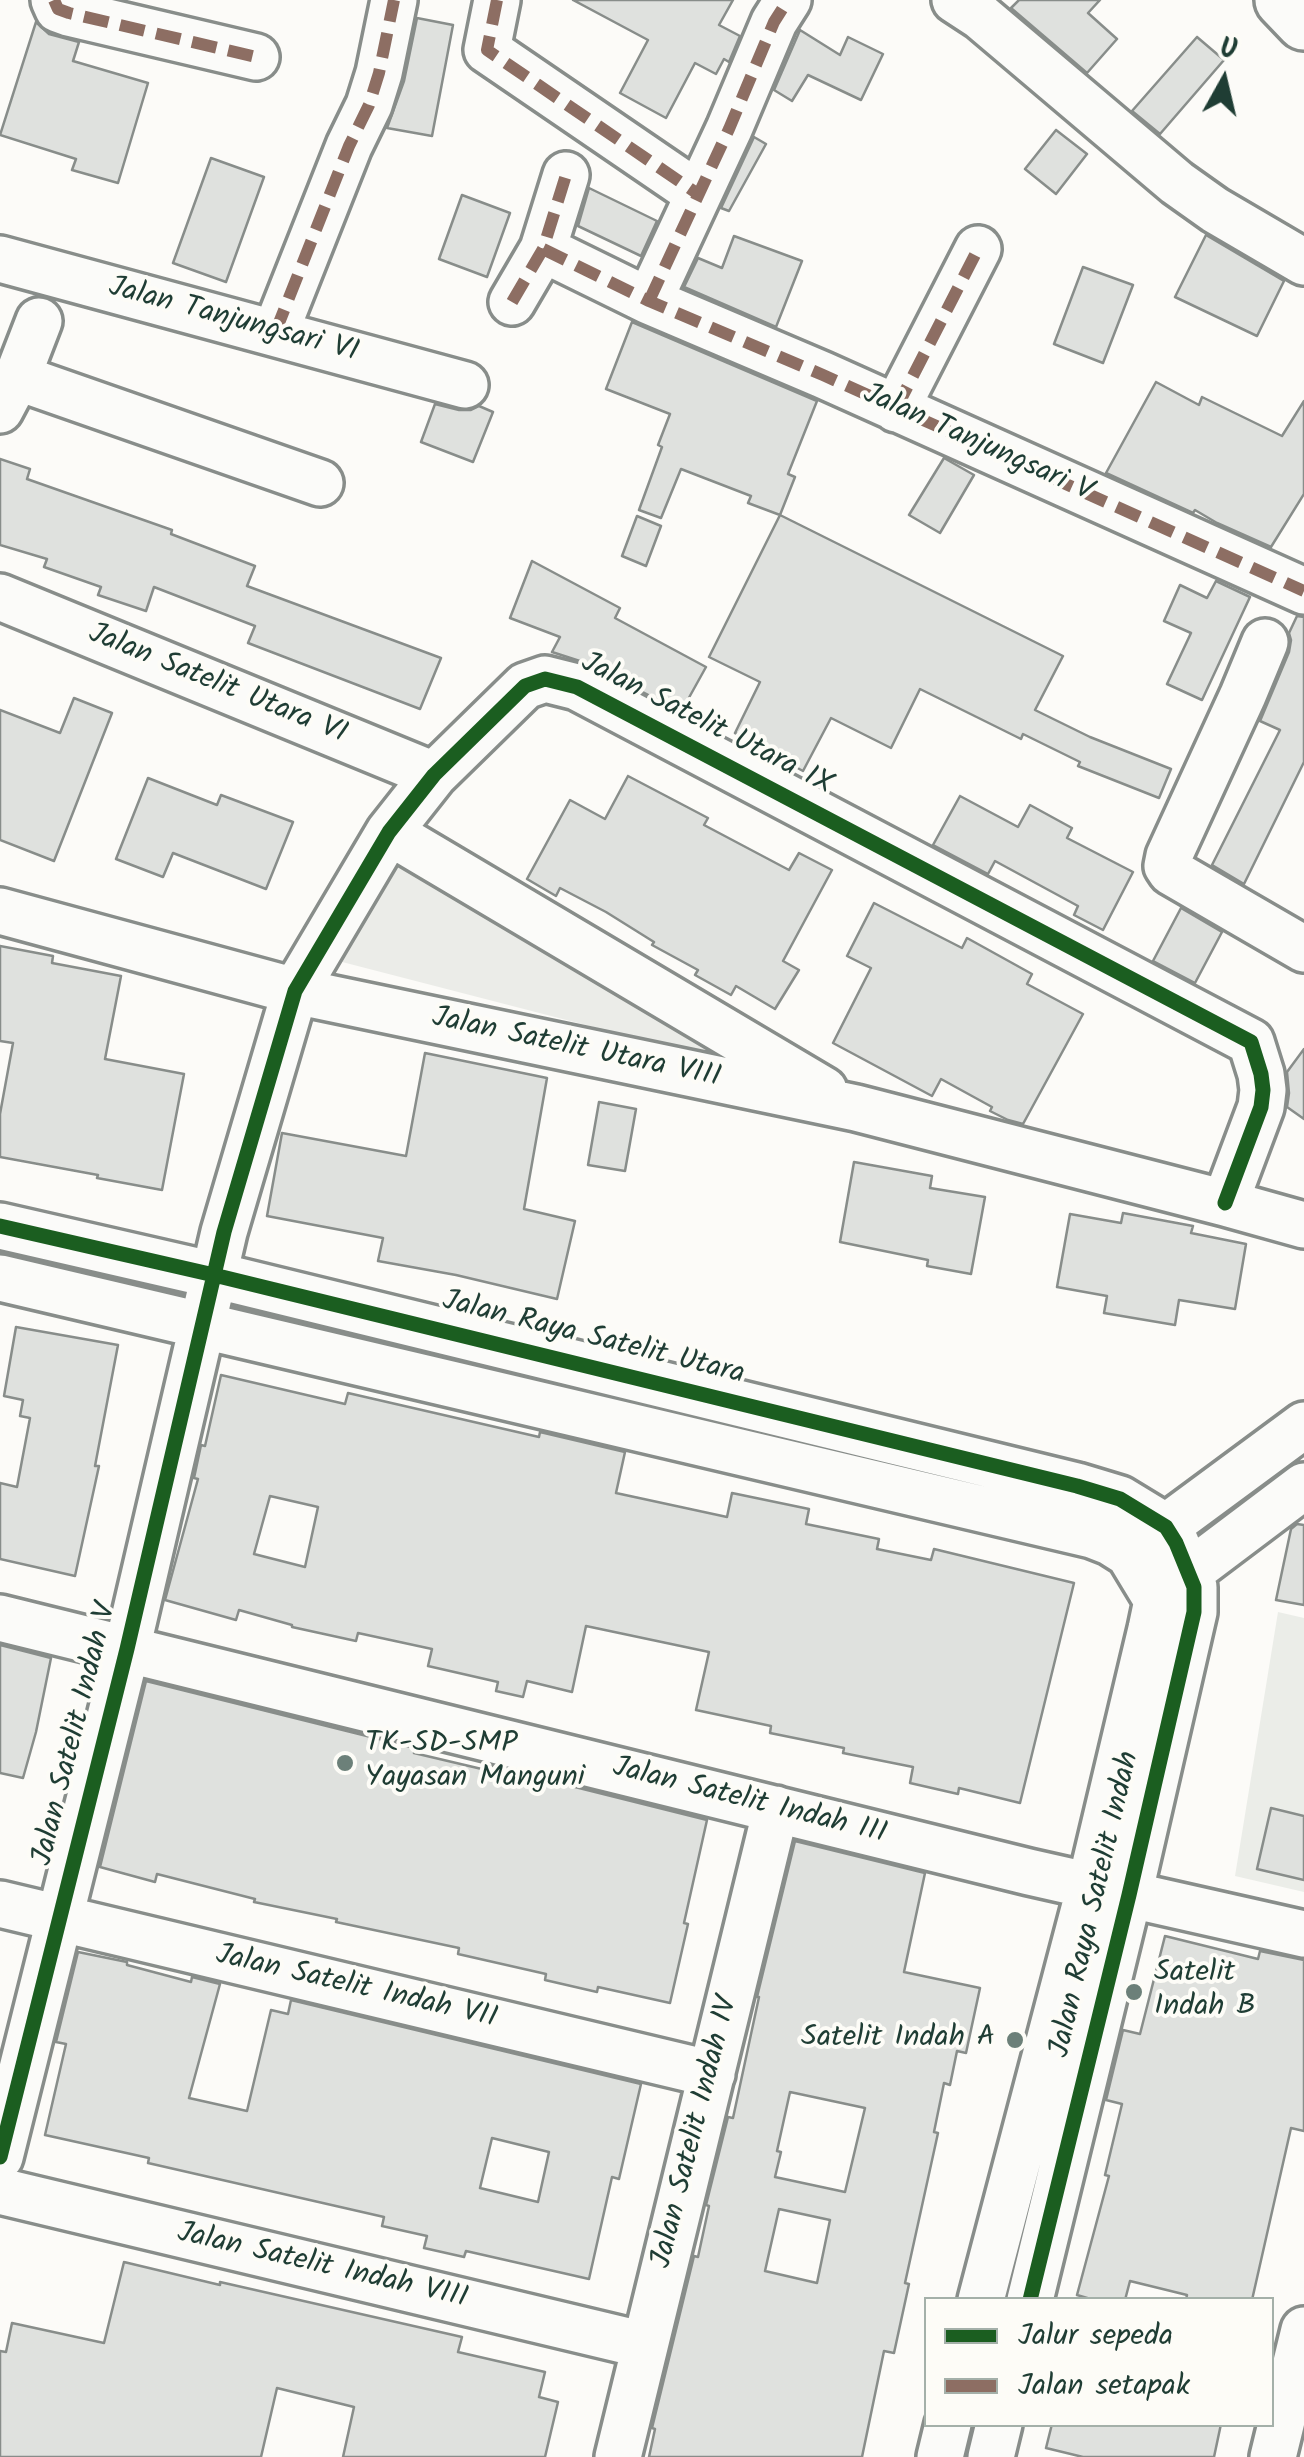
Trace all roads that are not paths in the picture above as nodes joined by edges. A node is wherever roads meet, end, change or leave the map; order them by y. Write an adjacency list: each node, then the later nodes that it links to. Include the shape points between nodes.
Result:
1 (54, 0): 8 (street, via 68,13)
2 (394, 0): 18 (street, via 369,105)
3 (497, 0): 10 (street, via 486,50)
4 (788, 0): 10 (street)
5 (1283, 0): 7 (main road)
6 (978, 6): 14 (street, via 1178,183)
7 (1304, 22)
8 (256, 58)
9 (566, 176): 11 (street)
10 (698, 194): 15 (street)
11 (543, 248): 15 (street, Jalan Tanjungsari V); 16 (street)
12 (978, 249): 21 (street)
13 (0, 259): 18 (street, Jalan Tanjungsari VI)
14 (1304, 262)
15 (649, 301): 21 (street, Jalan Tanjungsari V)
16 (512, 302)
17 (38, 321): 20 (street)
18 (275, 333): 19 (street, Jalan Tanjungsari VI)
19 (465, 385)
20 (8, 394): 22 (street)
21 (896, 410): 23 (street, Jalan Tanjungsari V)
22 (320, 483)
23 (1300, 581)
24 (0, 596): 26 (street, Jalan Satelit Utara VI)
25 (1265, 642): 29 (street, via 1167,866)
26 (434, 776): 27 (street, Jalan Satelit Utara IX); 32 (street, Jalan Satelit Utara IX, via 525,686 545,679 565,683 1251,1042 1261,1074 1261,1108)
27 (389, 832): 30 (street, Jalan Satelit Utara IX); 31 (street, Jalan Satelit Utara VIII)
28 (0, 911): 30 (street, Jalan Satelit Utara VIII)
29 (1304, 949)
30 (295, 991): 31 (street, Jalan Satelit Utara VIII); 35 (street, Jalan Satelit Utara IX)
31 (856, 1108): 32 (street, Jalan Satelit Utara VIII)
32 (1226, 1203): 34 (street, Jalan Satelit Utara VIII)
33 (0, 1226): 35 (street, Jalan Raya Satelit Utara)
34 (1304, 1226)
35 (214, 1275): 37 (street, Jalan Satelit Utara IX); 40 (street, Jalan Raya Satelit Utara, via 1077,1486 1120,1499)
36 (0, 1278): 37 (street)
37 (202, 1325): 41 (street, via 1092,1535); 44 (street, Jalan Satelit Indah V)
38 (1304, 1424): 40 (street)
39 (1304, 1486): 42 (street)
40 (1166, 1527): 41 (street); 42 (street, Jalan Raya Satelit Indah, via 1176,1543)
41 (1129, 1554): 42 (street, Jalan Raya Satelit Indah)
42 (1172, 1585): 46 (street, Jalan Raya Satelit Indah, via 1194,1588 1194,1612)
43 (0, 1618): 44 (street, Jalan Satelit Indah III)
44 (127, 1649): 45 (street, Jalan Satelit Indah III); 48 (street, Jalan Satelit Indah V)
45 (776, 1810): 46 (street, Jalan Satelit Indah III); 50 (street, Jalan Satelit Indah IV)
46 (1109, 1891): 49 (street, Jalan Satelit Indah III); 53 (street, Jalan Raya Satelit Indah); 54 (street, Jalan Raya Satelit Indah)
47 (0, 1904): 48 (street, Jalan Satelit Indah VII)
48 (60, 1918): 50 (street, Jalan Satelit Indah VII); 51 (street, Jalan Satelit Indah V)
49 (1304, 1934)
50 (712, 2074): 55 (street, Jalan Satelit Indah IV)
51 (0, 2157)
52 (0, 2191): 55 (street, Jalan Satelit Indah VIII)
53 (982, 2297)
54 (1031, 2297)
55 (644, 2344): 59 (street, Jalan Satelit Indah IV)
56 (1301, 2351): 62 (street)
57 (947, 2427): 60 (street)
58 (999, 2427): 61 (street)
59 (618, 2457)
60 (940, 2457)
61 (992, 2457)
62 (1273, 2457)

